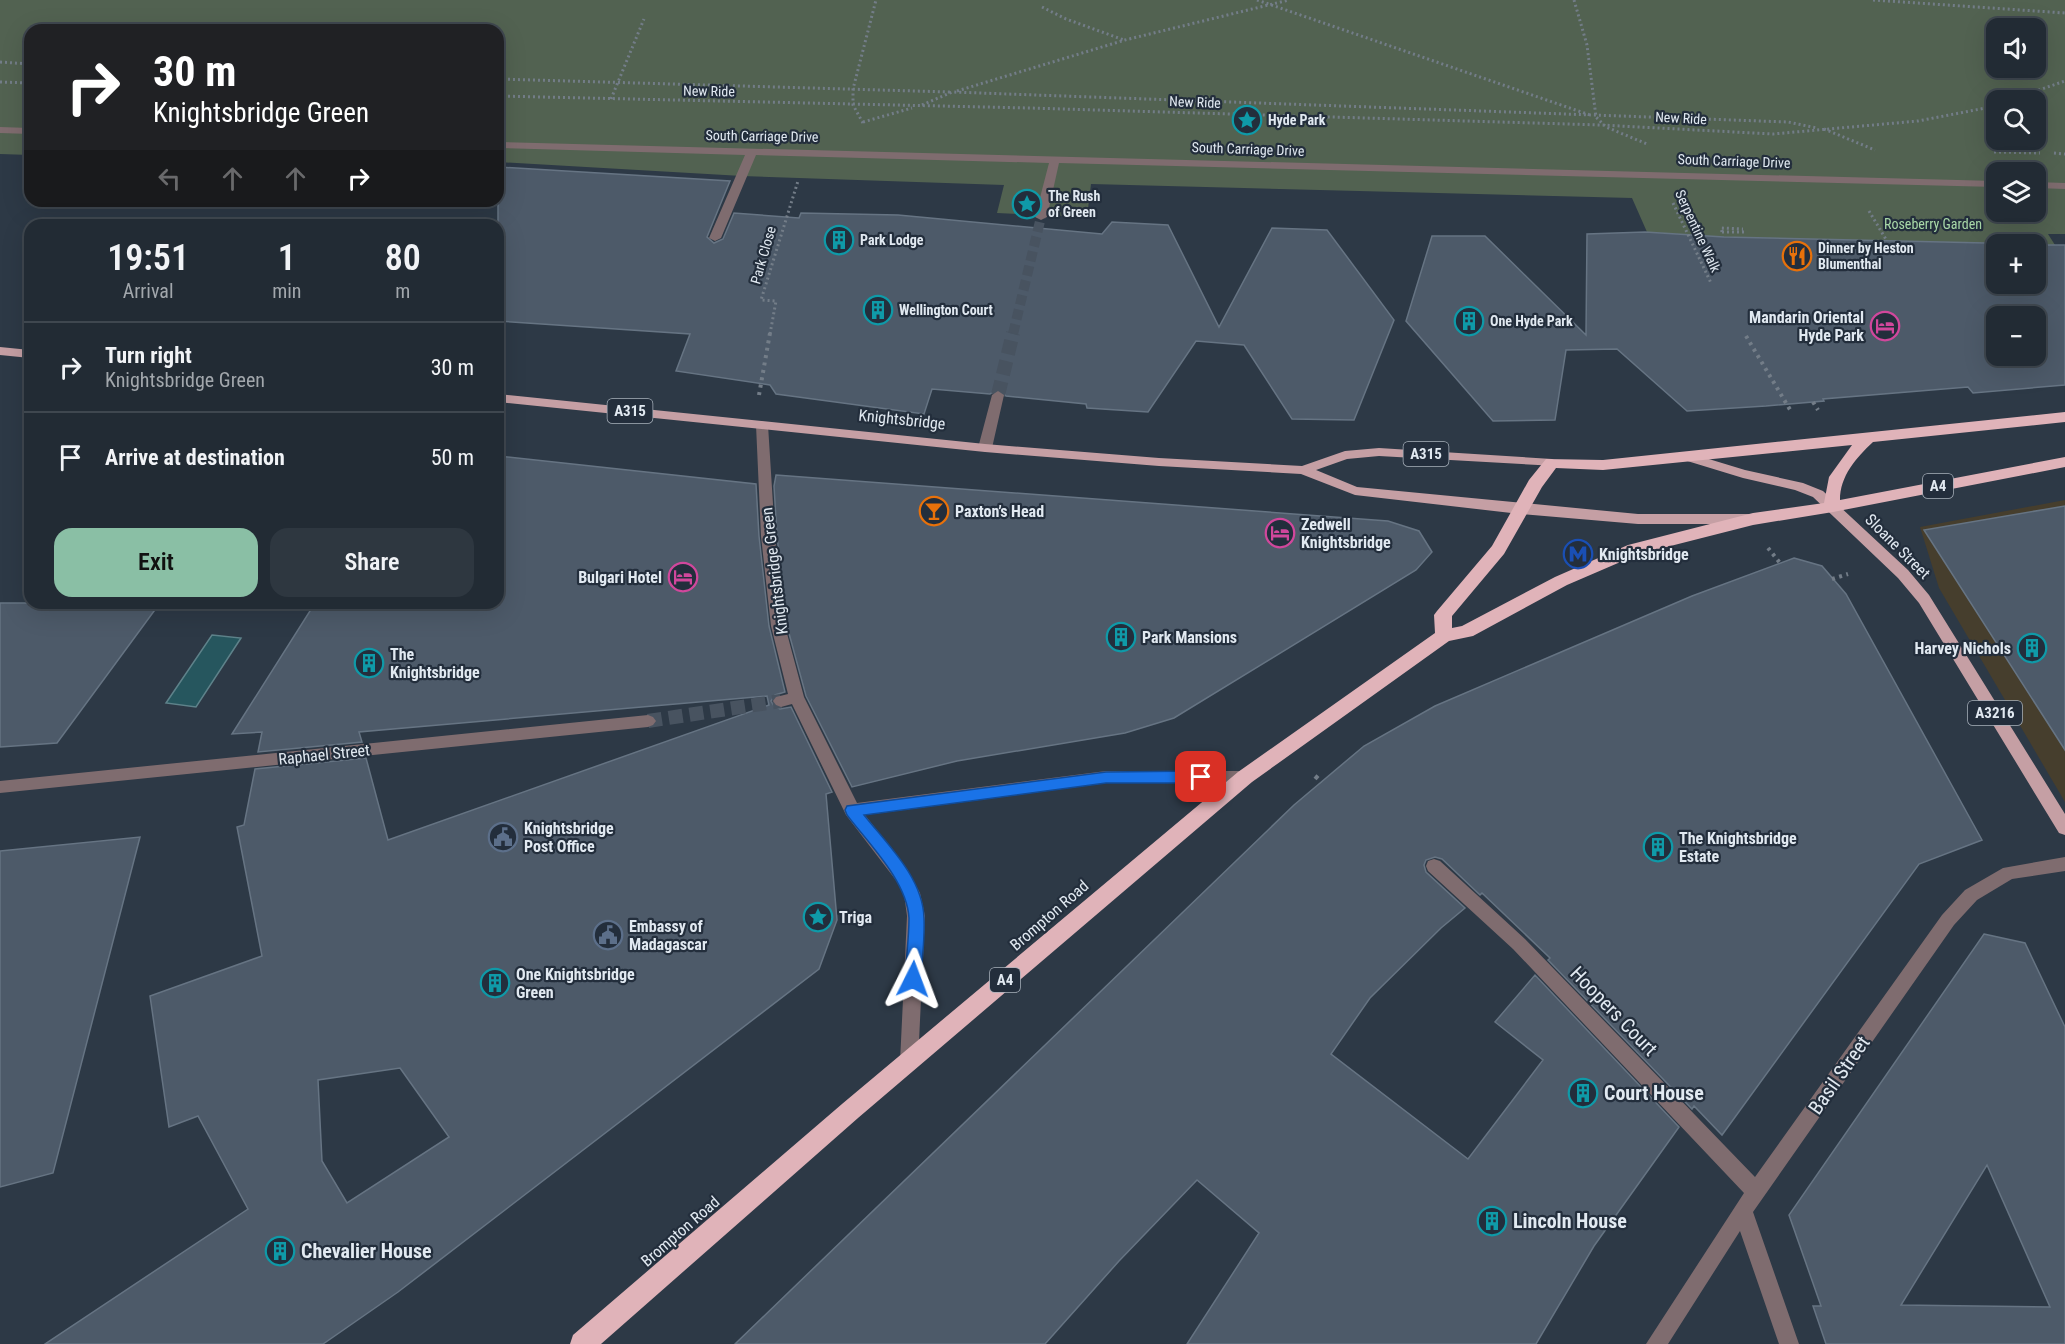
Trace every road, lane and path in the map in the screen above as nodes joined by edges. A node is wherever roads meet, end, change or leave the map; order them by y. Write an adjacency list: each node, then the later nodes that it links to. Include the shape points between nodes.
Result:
1 (876, 0): 18 (path)
2 (1257, 0): 6 (path)
3 (1289, 0): 6 (path)
4 (1574, 0): 26 (path, via 1587,45)
5 (1873, 0): 8 (path)
6 (1271, 5): 10 (path); 26 (path)
7 (1042, 7): 10 (path)
8 (2065, 14)
9 (644, 19): 16 (path)
10 (1125, 40): 20 (path)
11 (0, 62): 12 (path)
12 (24, 64)
13 (504, 79): 16 (path)
14 (2065, 81): 19 (path)
15 (0, 82): 17 (path)
16 (619, 82): 18 (path); 22 (path)
17 (24, 83)
18 (853, 89): 20 (path); 23 (path)
19 (2039, 90)
20 (952, 92): 24 (path); 26 (path)
21 (504, 96): 22 (path, New Ride)
22 (611, 99): 23 (path, New Ride)
23 (853, 105): 24 (path, New Ride); 24 (path, via 863,124)
24 (918, 106): 27 (path, New Ride)
25 (1986, 108): 28 (path, New Ride, via 1918,121)
26 (1596, 117): 27 (path); 28 (path, via 1788,122)
27 (1601, 125): 28 (path, New Ride, via 1773,134); 31 (path)
28 (1823, 129): 34 (path)
29 (0, 130): 30 (street)
30 (24, 132)
31 (1648, 144)
32 (504, 145): 33 (street, South Carriage Drive)
33 (752, 151): 35 (street, South Carriage Drive); 49 (street)
34 (1877, 151)
35 (809, 152): 40 (street, South Carriage Drive); 61 (path, Park Close, via 761,300 776,301 759,394)
36 (1983, 152): 37 (path)
37 (2042, 153)
38 (2053, 153): 39 (path)
39 (2065, 154)
40 (1055, 158): 41 (street, South Carriage Drive); 46 (street)
41 (1986, 184)
42 (2046, 185): 43 (street)
43 (2065, 186)
44 (1669, 194): 51 (path, Serpentine Walk)
45 (1868, 210): 50 (path)
46 (1041, 217)
47 (1744, 230): 48 (path, via 1722,232)
48 (1724, 237)
49 (715, 238)
50 (1887, 241)
51 (1711, 283)
52 (1746, 336): 59 (path)
53 (0, 351): 54 (main road)
54 (24, 353)
55 (998, 395): 63 (street)
56 (504, 399): 61 (main road, Knightsbridge / A315)
57 (1813, 402): 58 (path)
58 (1818, 410)
59 (1792, 412)
60 (2065, 417): 62 (highway, Knightsbridge)
61 (762, 425): 63 (main road, Knightsbridge / A315); 81 (street, Knightsbridge Green, via 768,536 789,699)
62 (1869, 437): 64 (highway, Knightsbridge); 68 (highway, via 1833,482)
63 (985, 447): 67 (main road, Knightsbridge / A315)
64 (1689, 458): 66 (highway, Knightsbridge, via 1603,465); 68 (main road, A3216, via 1798,486 1818,494)
65 (2065, 462): 68 (highway, Knightsbridge / A4)
66 (1552, 463): 67 (main road, Knightsbridge / A315, via 1379,452 1345,455); 69 (highway)
67 (1303, 470): 69 (main road, Knightsbridge / A315, via 1355,491)
68 (1833, 507): 70 (highway, Knightsbridge / A4); 82 (main road, Sloane Street / A3216, via 1924,598)
69 (1520, 509): 70 (main road, Knightsbridge / A315, via 1638,519); 75 (highway, via 1498,550 1443,615)
70 (1753, 519): 75 (highway, Knightsbridge / A4, via 1634,549 1561,581 1467,632)
71 (1766, 545): 72 (path)
72 (1780, 564)
73 (1848, 574): 74 (path)
74 (1832, 579)
75 (1444, 636): 78 (highway, Brompton Road / A4)
76 (648, 721): 80 (street, Raphael Street)
77 (1315, 776): 79 (path)
78 (1245, 777): 81 (street, via 1106,777); 85 (highway, Brompton Road / A4)
79 (1322, 782)
80 (0, 787)
81 (852, 810): 85 (street, Knightsbridge Green, via 912,894 916,916)
82 (2065, 828)
83 (2065, 864): 86 (street, Basil Street, via 2009,873 1971,895 1948,920)
84 (1434, 866): 86 (street, Hoopers Court, via 1519,944)
85 (909, 1062): 88 (highway, Brompton Road / A4)
86 (1756, 1192): 87 (street, Basil Street)
87 (1743, 1210): 89 (street, Basil Street); 90 (street)
88 (582, 1344)
89 (1656, 1344)
90 (1789, 1344)

